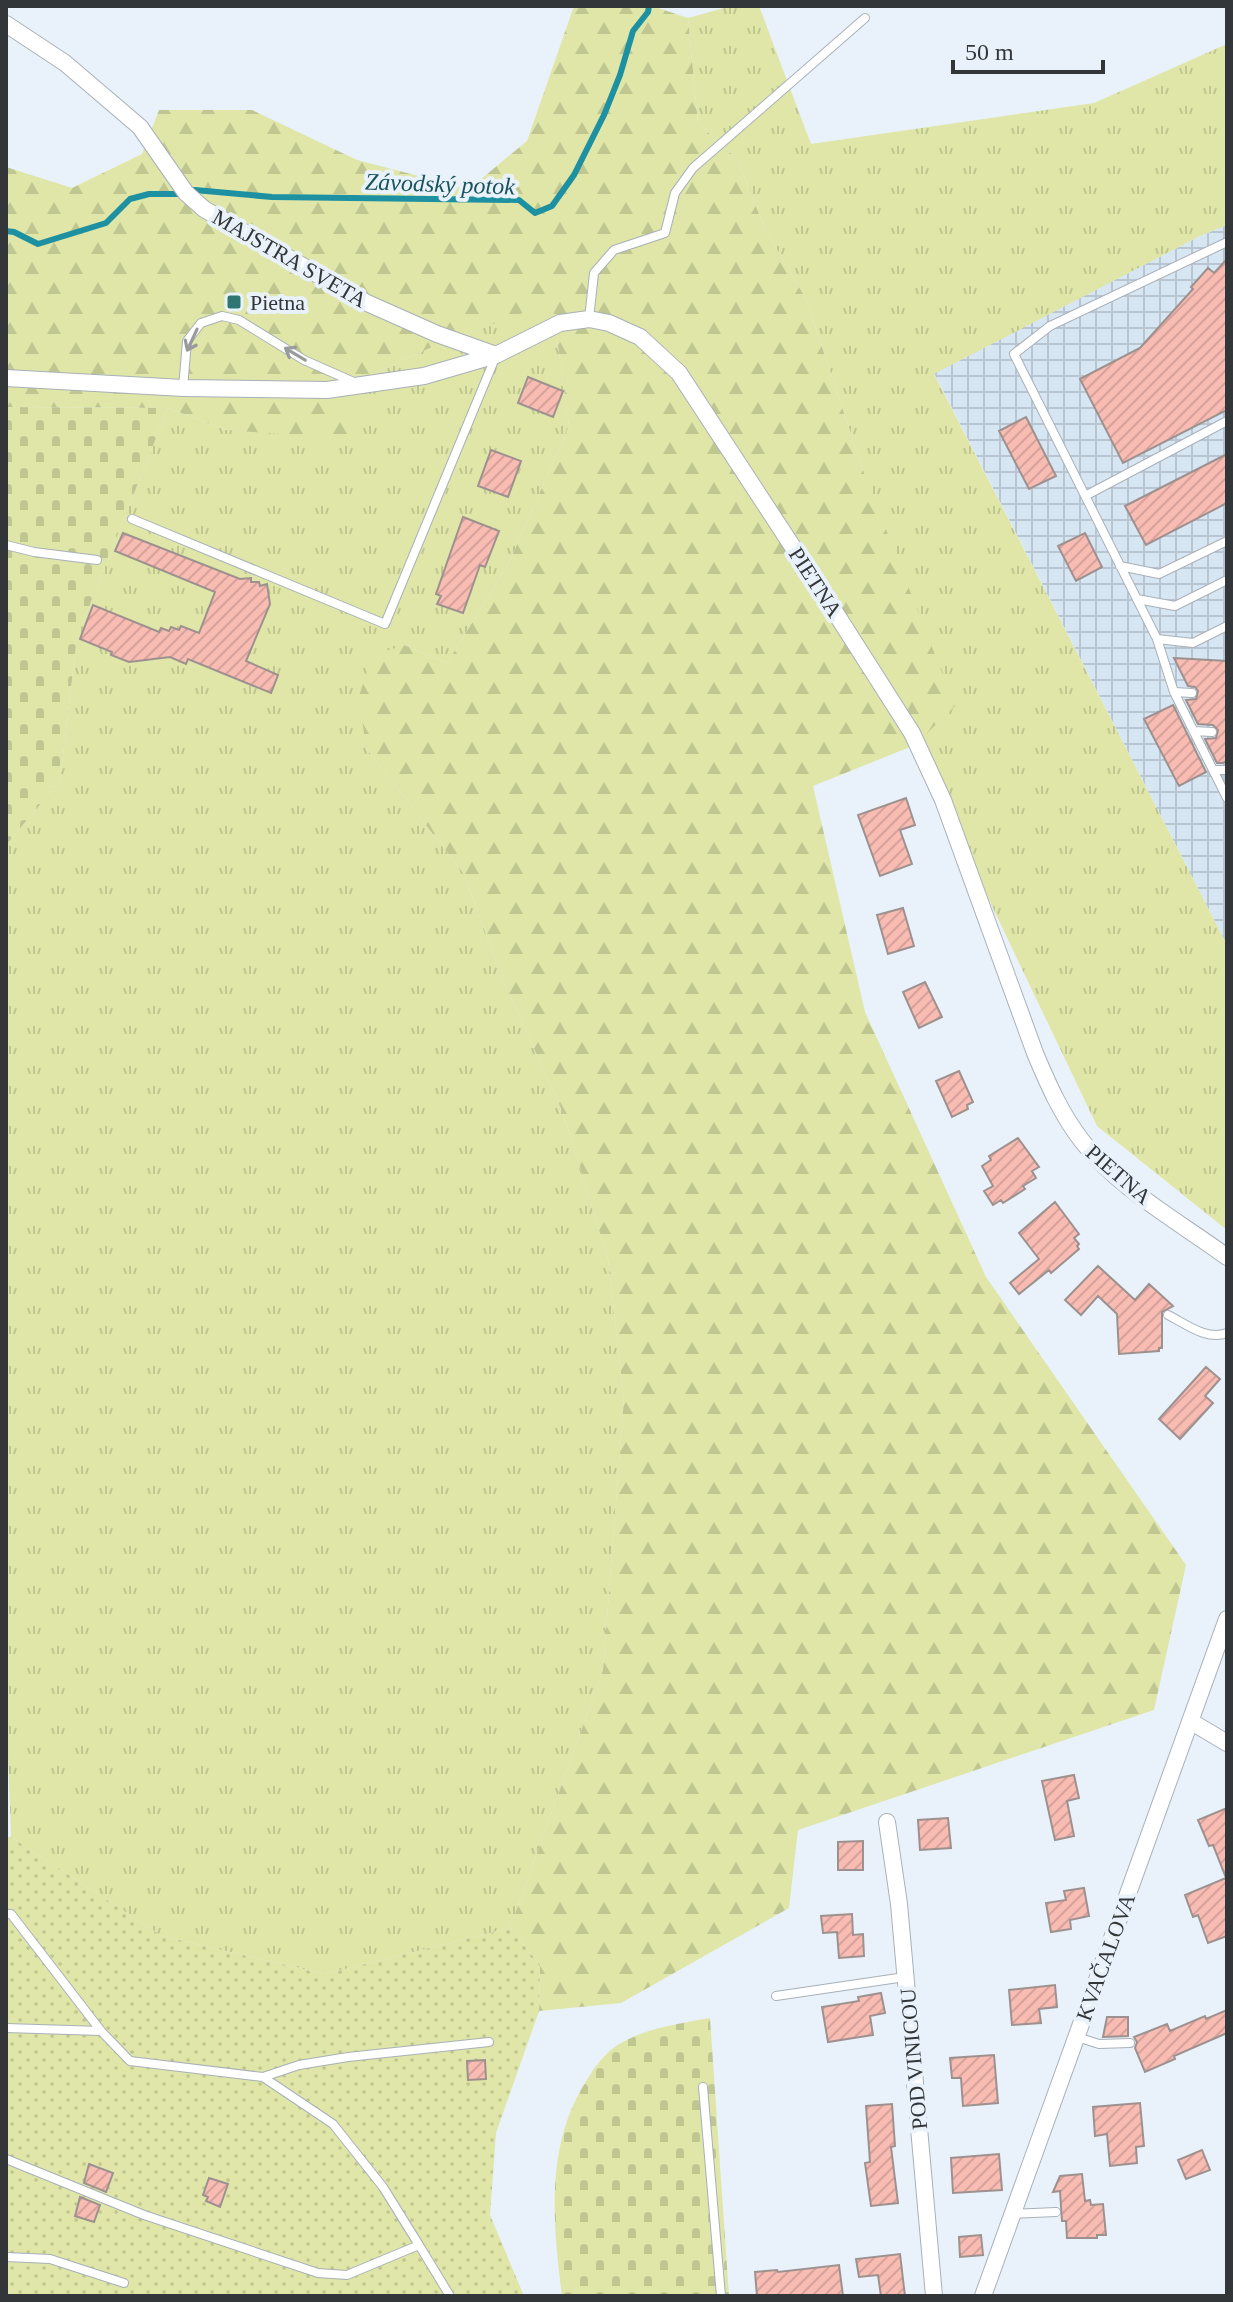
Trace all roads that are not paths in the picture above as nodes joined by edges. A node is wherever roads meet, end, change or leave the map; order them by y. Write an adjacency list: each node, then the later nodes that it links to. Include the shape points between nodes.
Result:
1 (865, 18): 4 (lane, via 693,168 675,193 665,233 614,250 594,273)
2 (6, 24): 5 (street, MAJSTRA SVETA, via 65,63 140,127 186,193 204,209 365,302)
3 (1227, 242): 10 (lane, via 1050,326 1014,354)
4 (589, 319): 5 (street, via 560,323); 27 (street, PIETNA, via 640,337 679,373 912,733 943,800 1063,1114 1101,1163)
5 (496, 355): 7 (street, via 424,376); 11 (lane, via 385,624)
6 (6, 378): 8 (street)
7 (363, 385): 8 (street, via 295,391); 8 (lane, one-way to 8, via 222,316 201,323 187,341)
8 (183, 388)
9 (1227, 421): 10 (lane)
10 (1085, 496): 15 (lane)
11 (132, 519)
12 (1227, 541): 15 (lane, via 1159,574)
13 (6, 545): 14 (lane)
14 (97, 560)
15 (1120, 566): 17 (lane)
16 (1227, 580): 17 (lane, via 1175,606)
17 (1137, 599): 19 (lane)
18 (1227, 626): 19 (lane, via 1193,643)
19 (1157, 639): 20 (lane)
20 (1174, 692): 21 (lane); 22 (lane)
21 (1192, 693)
22 (1194, 731): 23 (lane); 24 (lane)
23 (1212, 732)
24 (1213, 770): 25 (lane); 26 (lane)
25 (1227, 770)
26 (1227, 798)
27 (1227, 1257)
28 (1168, 1315): 29 (lane, via 1210,1336)
29 (1227, 1333)
30 (1227, 1619): 31 (street, KVAČALOVA)
31 (1190, 1721): 32 (street); 39 (street, KVAČALOVA)
32 (1227, 1743)
33 (887, 1822): 35 (street, POD VINICOU)
34 (6, 1914): 38 (lane)
35 (906, 1976): 36 (lane); 52 (street, POD VINICOU)
36 (776, 1996)
37 (6, 2028): 38 (lane)
38 (101, 2031): 42 (lane, via 130,2061)
39 (1076, 2037): 41 (lane, via 1099,2044); 46 (street, KVAČALOVA)
40 (489, 2042): 42 (lane, via 348,2057)
41 (1130, 2043)
42 (263, 2077): 47 (lane, via 333,2124 383,2187)
43 (703, 2087): 51 (lane)
44 (6, 2159): 47 (lane, via 144,2215 318,2273 347,2275)
45 (1056, 2212): 46 (lane)
46 (1012, 2214): 53 (street, KVAČALOVA)
47 (419, 2245): 50 (lane)
48 (6, 2257): 49 (lane, via 50,2259)
49 (124, 2283)
50 (450, 2296)
51 (721, 2296)
52 (934, 2296)
53 (983, 2296)

